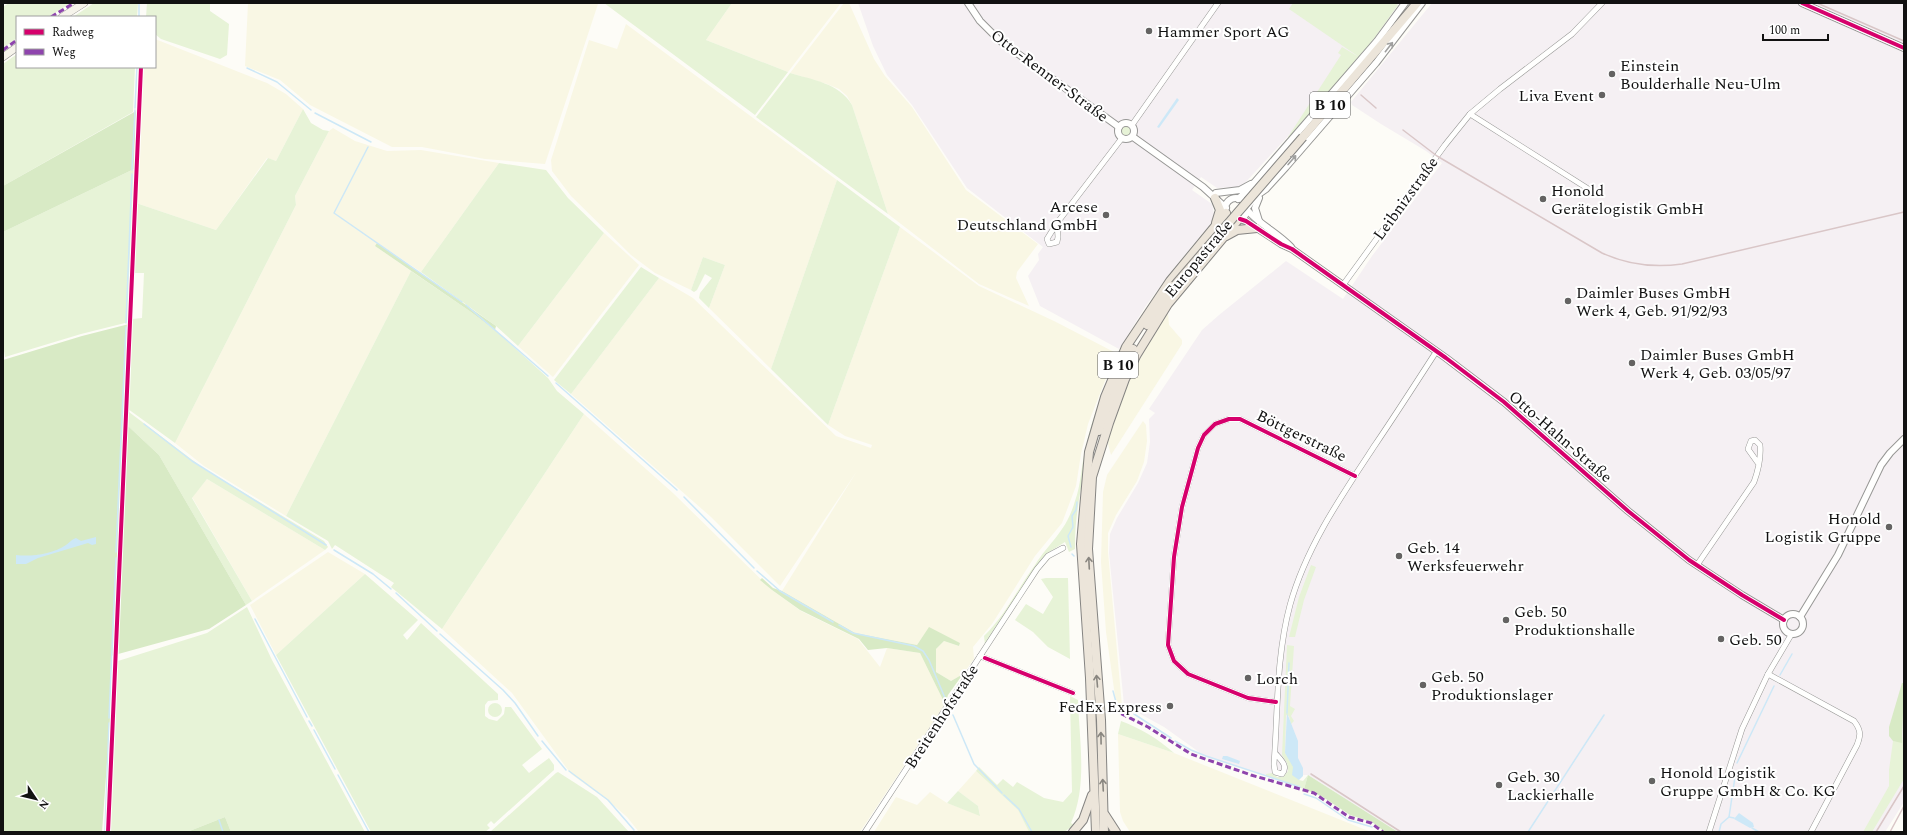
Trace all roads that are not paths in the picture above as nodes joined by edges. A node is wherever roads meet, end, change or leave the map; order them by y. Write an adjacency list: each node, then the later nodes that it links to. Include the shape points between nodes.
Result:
1 (84, 3): 10 (main road)
2 (968, 3): 17 (street, Otto-Renner-Straße, via 980,22 999,40)
3 (1218, 3): 16 (street)
4 (1405, 3): 20 (street, Europastraße, via 1377,41)
5 (1411, 3): 13 (highway, Europastraße / B 10)
6 (1417, 3): 13 (highway, Europastraße / B 10)
7 (1422, 3): 21 (street, Europastraße / B 10, one-way to 7, via 1376,63)
8 (1602, 3): 15 (street, Leibnizstraße, via 1572,34)
9 (1802, 3): 12 (street)
10 (64, 16)
11 (16, 48): 14 (main road)
12 (1904, 48)
13 (1374, 52): 36 (highway, Europastraße / B 10, bridge, via 1175,285 1155,312 1128,359 1111,398 1099,429)
14 (3, 57)
15 (1470, 114): 22 (street); 32 (street, Leibnizstraße)
16 (1132, 125): 17 (street, Otto-Renner-Straße, via 1126,123); 18 (street, via 1135,132)
17 (1119, 127): 19 (street, Otto-Renner-Straße, via 1118,133)
18 (1132, 137): 19 (street, via 1127,140); 23 (street)
19 (1122, 138): 28 (street)
20 (1256, 181): 23 (street, via 1240,190); 24 (street, Europastraße, via 1243,196)
21 (1266, 189): 25 (street, Europastraße / B 10, via 1256,196); 29 (street, via 1255,204)
22 (1590, 190)
23 (1215, 195): 24 (street); 26 (street); 30 (highway, B 10, via 1220,207 1220,216)
24 (1235, 199): 25 (street, via 1244,202); 26 (street)
25 (1247, 209): 27 (street, via 1245,216); 29 (street, Otto-Hahn-Straße)
26 (1226, 210): 27 (street, via 1232,219); 30 (highway, B 10)
27 (1239, 220): 29 (street, Otto-Hahn-Straße); 31 (highway)
28 (1058, 223)
29 (1258, 225): 31 (highway, via 1237,230); 32 (street, Otto-Hahn-Straße, via 1281,244)
30 (1209, 234): 36 (highway, B 10, via 1158,297 1126,347 1095,425 1089,452)
31 (1220, 240): 36 (highway, via 1168,304 1136,356)
32 (1343, 285): 33 (street, Otto-Hahn-Straße)
33 (1436, 352): 37 (street); 39 (street, Otto-Hahn-Straße, via 1504,402 1633,515)
34 (1904, 439): 40 (street, via 1881,466 1838,554)
35 (1758, 463): 39 (street, via 1750,488)
36 (1089, 476): 48 (highway, B 10, via 1082,514 1082,567); 49 (highway, B 10, one-way to 36, via 1101,720 1088,549)
37 (1355, 476): 46 (street, via 1307,559 1292,598 1282,644); 46 (street, Böttgerstraße, via 1240,419 1218,422 1201,440 1182,507 1174,559 1168,645 1170,653 1181,669 1195,677 1248,698)
38 (1063, 548): 43 (street, Breitenhofstraße, via 1048,556 1037,569)
39 (1697, 565): 41 (street, Otto-Hahn-Straße)
40 (1800, 616): 41 (street, via 1791,614); 42 (street, via 1803,628 1796,635)
41 (1784, 620): 42 (street, via 1784,630)
42 (1791, 635): 44 (street)
43 (980, 656): 45 (street); 50 (street, Breitenhofstraße)
44 (1768, 674): 55 (street, via 1742,729); 56 (street, via 1854,721 1860,729 1857,746)
45 (1073, 693)
46 (1276, 702): 47 (street)
47 (1275, 753)
48 (1095, 787): 51 (highway, via 1083,820); 52 (highway, B 10)
49 (1104, 814): 53 (highway, B 10); 54 (highway)
50 (865, 832)
51 (1073, 832)
52 (1096, 832)
53 (1104, 832)
54 (1116, 832)
55 (1709, 832)
56 (1811, 832)

